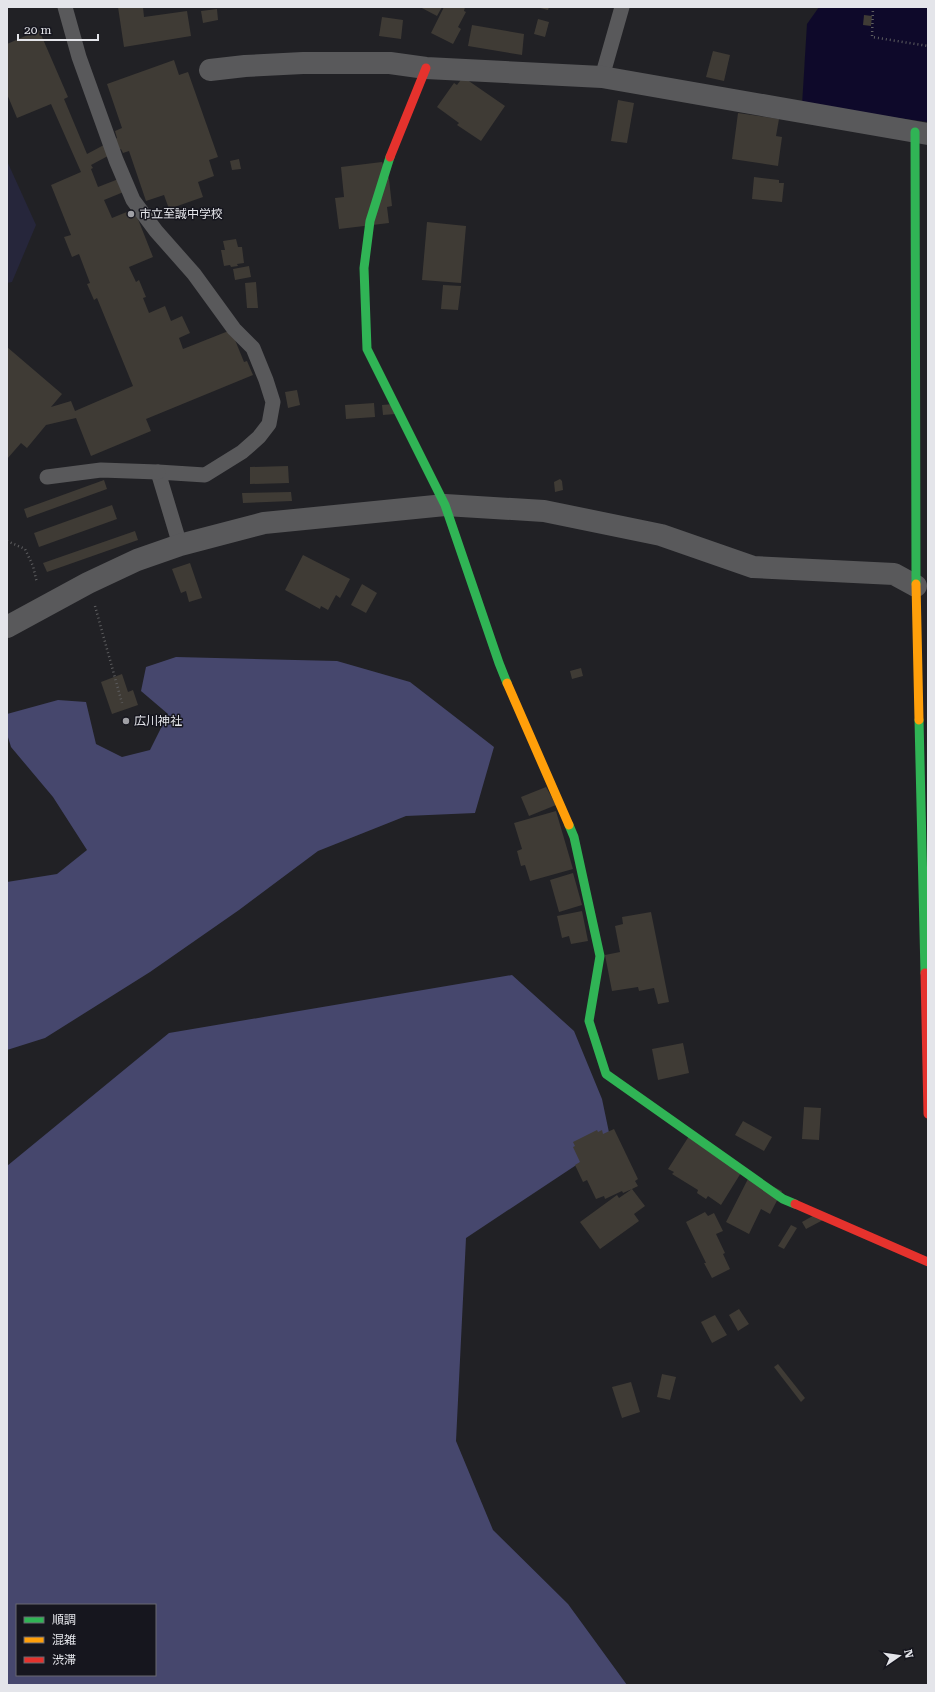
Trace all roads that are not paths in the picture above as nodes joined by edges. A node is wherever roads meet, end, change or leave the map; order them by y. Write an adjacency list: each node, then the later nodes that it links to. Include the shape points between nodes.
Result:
1 (66, 7): 7 (lane, via 79,57 133,200 194,274 234,329 253,348 273,402 268,424 259,437 242,452 205,475)
2 (622, 7): 5 (lane)
3 (426, 68): 4 (street, via 390,63 304,63); 5 (street); 9 (street, via 397,136 370,221 364,276 367,349)
4 (210, 70)
5 (602, 77): 6 (street)
6 (922, 133): 11 (street)
7 (158, 472): 8 (lane, via 101,470); 10 (lane)
8 (47, 477)
9 (445, 505): 10 (street, via 264,523); 11 (street, via 544,511 661,535 753,567 894,574); 14 (street, via 499,663 574,837 600,956 588,1021 606,1074 783,1199)
10 (180, 545): 12 (street, via 137,560 88,583)
11 (916, 586): 13 (street)
12 (7, 628)
13 (928, 1114)
14 (928, 1262)

